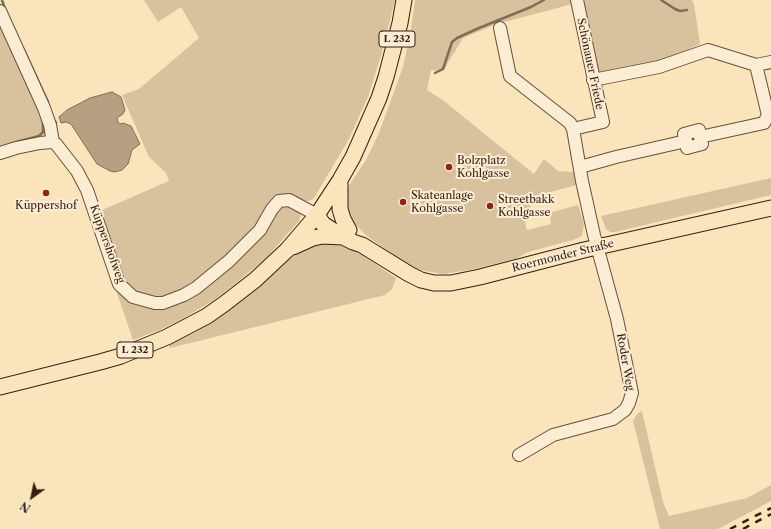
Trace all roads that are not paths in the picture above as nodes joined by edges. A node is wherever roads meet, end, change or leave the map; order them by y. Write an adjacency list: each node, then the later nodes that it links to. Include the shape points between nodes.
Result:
1 (404, 0): 13 (main road, L 232, via 393,56 379,98)
2 (577, 0): 7 (street, Schönauer Friede)
3 (0, 11): 10 (street, via 44,108)
4 (500, 28): 9 (street, via 510,76 570,123)
5 (771, 62): 6 (street)
6 (756, 65): 7 (street, via 708,50 659,67); 8 (street)
7 (593, 80): 9 (street, Schönauer Friede, via 602,122)
8 (766, 86): 12 (street, via 768,115 764,123 700,137 702,144 687,148 686,141)
9 (573, 129): 12 (street)
10 (53, 142): 11 (street); 15 (street, Küppershofweg, via 77,171 87,190 119,284 133,297 155,304 184,295 224,265 260,230 272,209 280,201 289,200)
11 (0, 153)
12 (580, 167): 17 (street)
13 (340, 180): 15 (main road, L 232); 16 (main road, via 340,209)
14 (771, 208): 17 (main road, Roermonder Straße)
15 (317, 215): 16 (main road, Roermonder Straße, via 323,224); 18 (main road, L 232)
16 (346, 233): 17 (main road, Roermonder Straße, via 353,242 408,274 434,283 464,281); 18 (main road, via 313,238)
17 (598, 248): 20 (street, Roder Weg, via 631,386 629,403 625,410 613,419 553,435)
18 (287, 250): 19 (main road, L 232, via 224,304 201,320 167,337 121,356)
19 (0, 387)
20 (519, 455)

